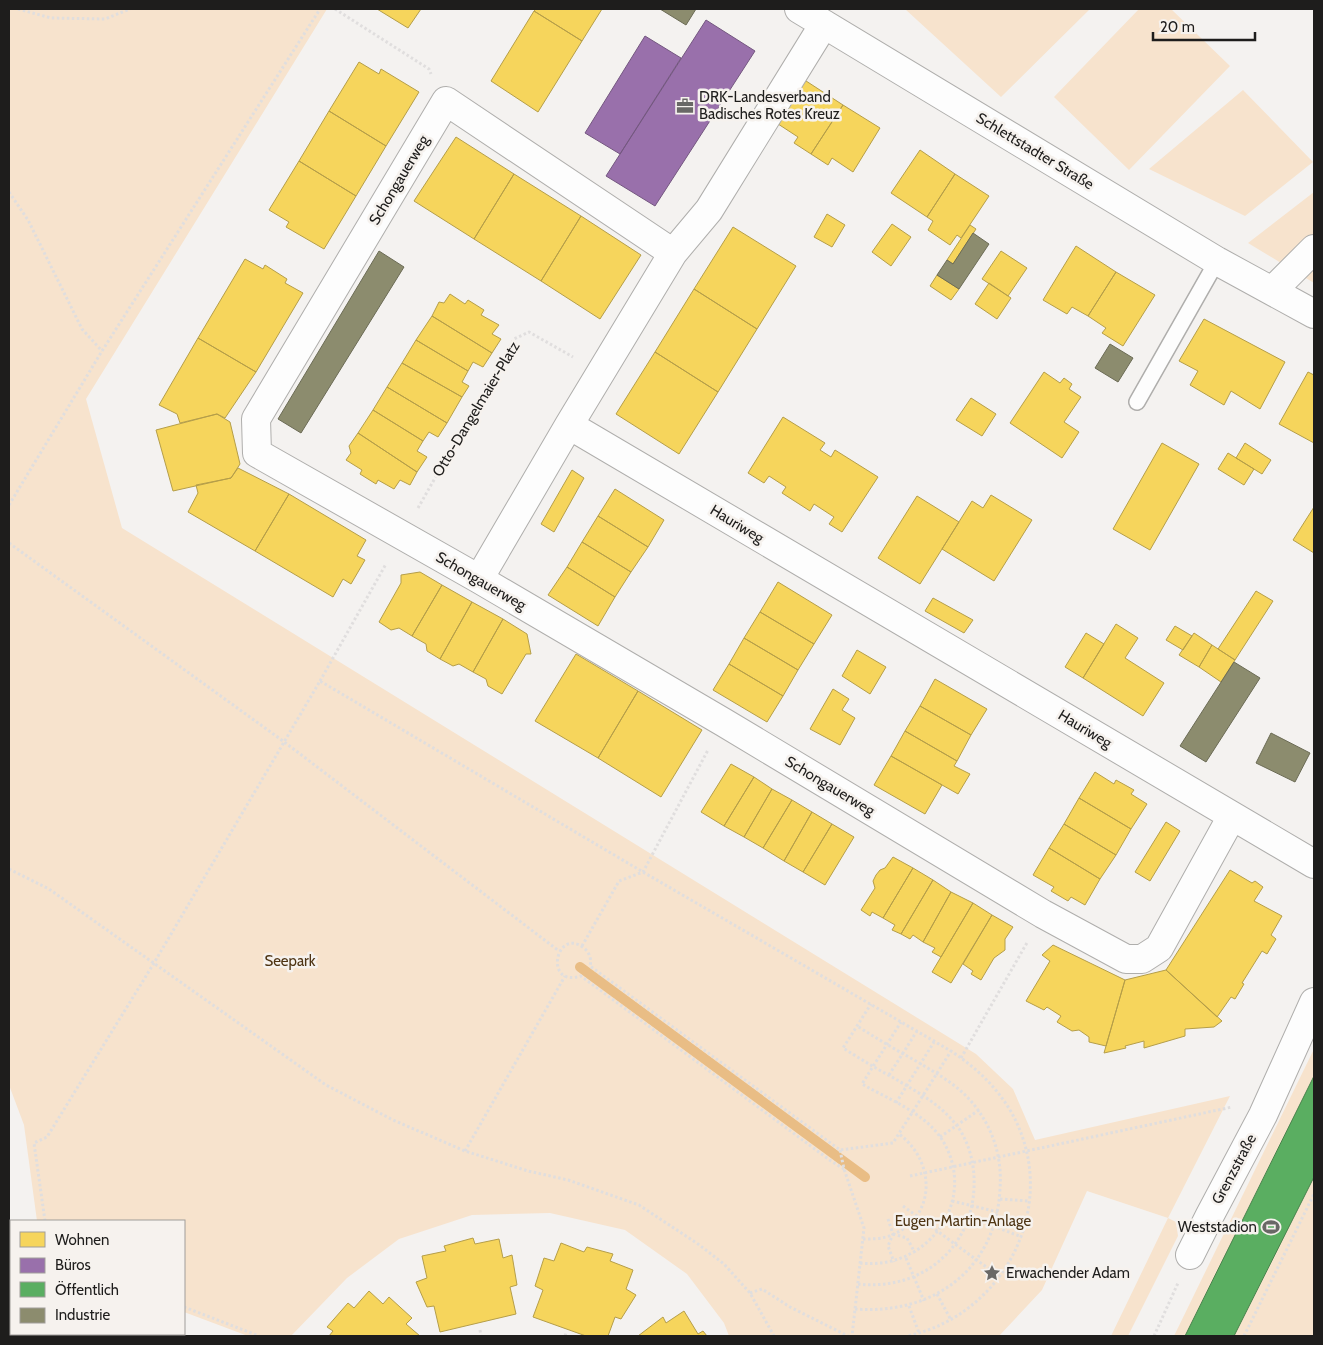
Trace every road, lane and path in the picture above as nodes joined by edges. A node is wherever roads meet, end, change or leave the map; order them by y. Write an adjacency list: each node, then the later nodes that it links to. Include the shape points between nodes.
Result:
1 (18, 9): 2 (path, via 51,18 105,19)
2 (130, 9)
3 (320, 9): 14 (path)
4 (334, 9): 7 (path, via 429,69)
5 (799, 9): 6 (street, Schlettstadter Straße)
6 (824, 24): 10 (street, via 709,210); 11 (street, Schlettstadter Straße)
7 (446, 101): 10 (street); 19 (street, Schongauerweg, via 256,420 257,453)
8 (9, 192): 14 (path, via 28,220 82,329)
9 (1314, 249): 12 (street)
10 (673, 253): 15 (street)
11 (1217, 261): 12 (street, Schlettstadter Straße); 16 (lane)
12 (1272, 291): 13 (street, Schlettstadter Straße)
13 (1314, 314)
14 (102, 351): 18 (path)
15 (600, 372): 17 (street); 19 (path, Otto-Dangelmaier-Platz, via 529,332 514,339)
16 (1137, 402)
17 (569, 425): 21 (street); 25 (street, Hauriweg)
18 (9, 504)
19 (402, 536): 21 (street, Schongauerweg); 22 (path)
20 (9, 543): 24 (path)
21 (479, 579): 23 (street, Schongauerweg)
22 (320, 680): 24 (path); 28 (path)
23 (723, 722): 28 (path); 29 (street, Schongauerweg)
24 (283, 741): 31 (path); 32 (path)
25 (1232, 816): 26 (street, Hauriweg); 29 (street, Schongauerweg, via 1159,948 1142,959 1126,959)
26 (1314, 864)
27 (9, 869): 32 (path, via 49,889)
28 (643, 872): 30 (path, via 619,881); 35 (path)
29 (1043, 914): 43 (path)
30 (582, 946): 31 (path, via 574,944); 58 (path, via 588,952 590,966)
31 (559, 951): 33 (path, via 556,960)
32 (154, 963): 57 (path, via 326,1085 393,1120); 75 (path, via 47,1137 34,1143)
33 (565, 976): 57 (path); 63 (path, via 581,976 823,1156)
34 (1314, 1002): 53 (street, Grenzstraße)
35 (871, 1004): 36 (path); 37 (path)
36 (901, 1022): 38 (path); 40 (path)
37 (857, 1026): 40 (path); 45 (path, via 843,1048)
38 (916, 1032): 39 (path); 42 (path)
39 (934, 1042): 41 (path); 44 (path)
40 (887, 1045): 42 (path); 45 (path)
41 (951, 1052): 43 (path); 46 (path)
42 (903, 1054): 44 (path); 47 (path)
43 (962, 1058): 59 (path, via 1003,1100 1017,1125)
44 (920, 1064): 46 (path); 48 (path)
45 (874, 1066): 47 (path); 50 (path, via 862,1084)
46 (937, 1074): 49 (path); 51 (path, via 959,1089)
47 (889, 1076): 48 (path)
48 (906, 1086): 49 (path); 50 (path)
49 (923, 1096): 52 (path); 54 (path)
50 (896, 1103): 52 (path)
51 (979, 1110): 54 (path); 60 (path, via 997,1145)
52 (913, 1113): 55 (path); 56 (path)
53 (1263, 1115): 59 (path, via 1239,1106); 83 (street, Grenzstraße)
54 (957, 1126): 56 (path); 61 (path)
55 (899, 1134): 58 (path, via 894,1143); 64 (path, via 918,1153)
56 (940, 1137): 62 (path)
57 (466, 1151): 91 (path, via 568,1180 639,1206 724,1264)
58 (840, 1151): 63 (path)
59 (1026, 1152): 60 (path); 69 (path)
60 (999, 1157): 61 (path); 67 (path)
61 (973, 1162): 62 (path); 71 (path)
62 (952, 1167): 64 (path); 68 (path)
63 (844, 1168): 80 (path, via 864,1228)
64 (926, 1172): 65 (path); 73 (path, via 926,1194)
65 (910, 1176)
66 (1314, 1194): 106 (path)
67 (1000, 1199): 69 (path); 72 (path)
68 (952, 1201): 71 (path); 77 (path)
69 (1029, 1201): 79 (path)
70 (903, 1206): 73 (path)
71 (972, 1206): 72 (path); 81 (path, via 970,1218)
72 (998, 1212): 76 (path)
73 (916, 1215): 77 (path); 78 (path)
74 (888, 1219): 78 (path)
75 (45, 1220)
76 (993, 1226): 79 (path); 85 (path)
77 (938, 1231): 81 (path); 82 (path)
78 (894, 1234): 80 (path); 82 (path, via 907,1238); 86 (path, via 888,1246)
79 (1022, 1237): 89 (path)
80 (863, 1239): 87 (path)
81 (955, 1244): 85 (path); 88 (path, via 935,1265)
82 (915, 1253): 84 (path)
83 (1190, 1255): 105 (path)
84 (906, 1258): 86 (path); 88 (path)
85 (976, 1260): 89 (path); 92 (path)
86 (894, 1262): 87 (path)
87 (860, 1263): 90 (path)
88 (914, 1276): 90 (path, via 888,1284); 93 (path)
89 (1000, 1277): 97 (path, via 982,1298)
90 (858, 1284): 96 (path)
91 (750, 1292): 102 (path); 103 (path, via 762,1288 790,1307)
92 (937, 1294): 93 (path); 97 (path)
93 (924, 1300): 94 (path)
94 (909, 1306): 96 (path, via 884,1310); 99 (path)
95 (185, 1307): 100 (path)
96 (855, 1309): 103 (path)
97 (952, 1320): 99 (path)
98 (480, 1330): 101 (path)
99 (919, 1334): 104 (path)
100 (259, 1336)
101 (481, 1336)
102 (774, 1336)
103 (850, 1336)
104 (907, 1336)
105 (1154, 1336)
106 (1244, 1336)

